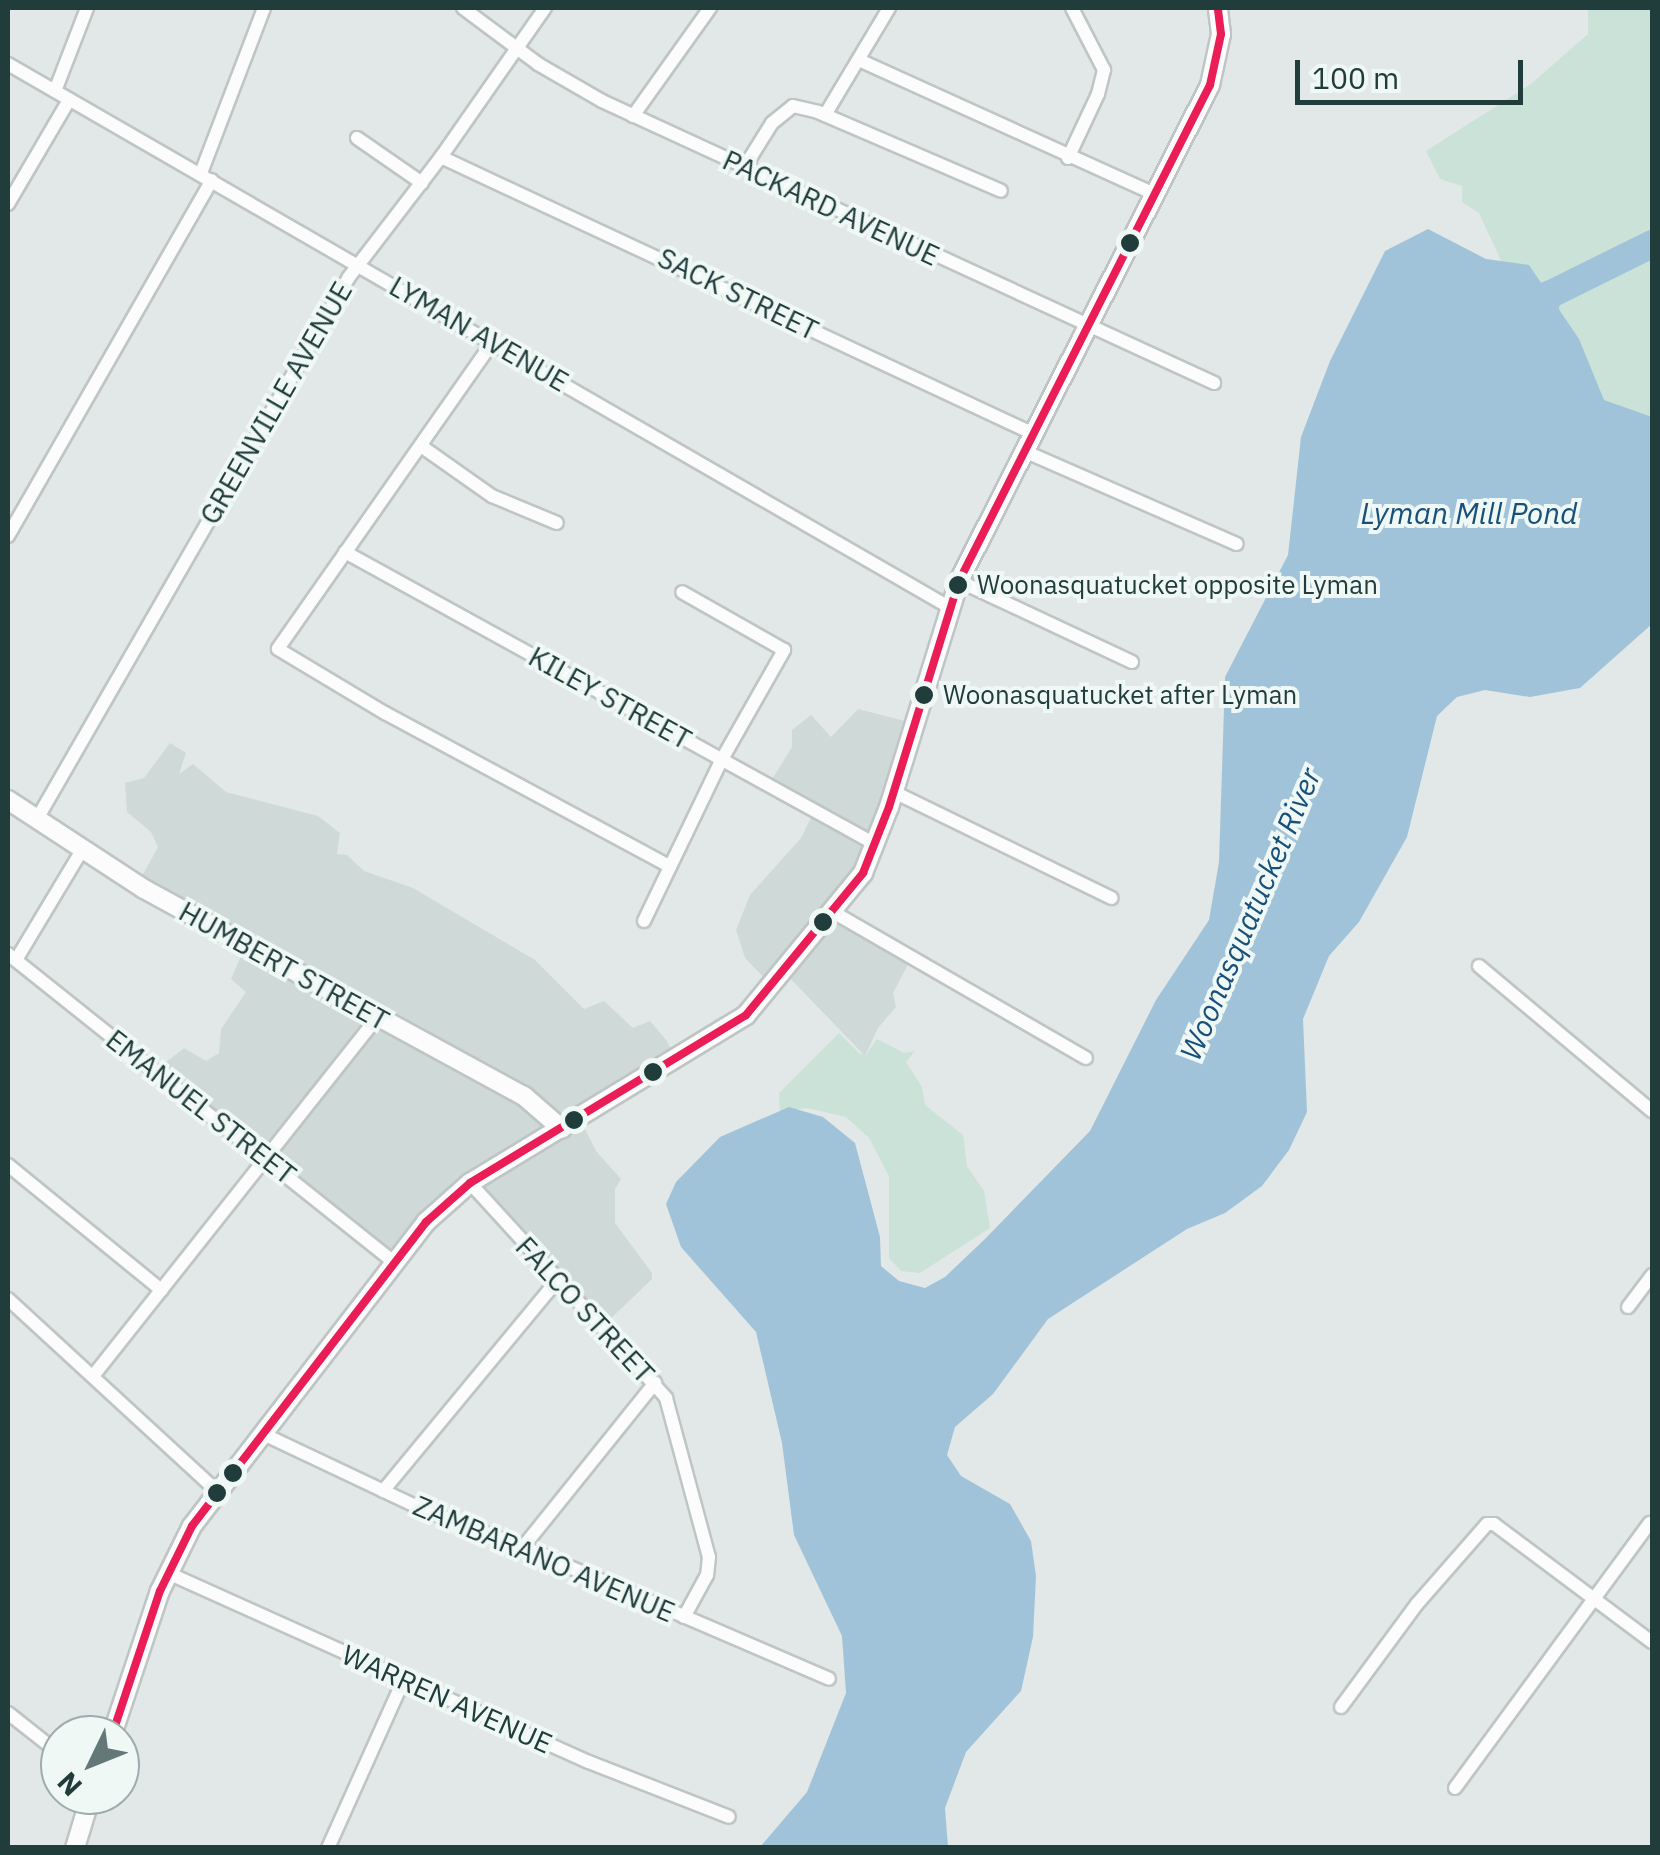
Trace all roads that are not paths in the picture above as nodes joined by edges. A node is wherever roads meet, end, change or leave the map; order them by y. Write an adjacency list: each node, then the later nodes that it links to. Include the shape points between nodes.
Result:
1 (87, 8): 12 (street)
2 (264, 8): 20 (street)
3 (463, 8): 9 (street, PACKARD AVENUE)
4 (545, 8): 9 (street, GREENVILLE AVENUE)
5 (710, 8): 15 (street)
6 (889, 8): 10 (street)
7 (1072, 8): 18 (street, via 1104,70)
8 (1218, 8): 23 (street, via 1221,34 1210,84)
9 (518, 46): 15 (street, PACKARD AVENUE, via 554,74); 17 (street, GREENVILLE AVENUE)
10 (859, 60): 14 (street); 18 (street)
11 (8, 64): 12 (street, LYMAN AVENUE)
12 (55, 91): 13 (street, LYMAN AVENUE)
13 (69, 100): 20 (street, LYMAN AVENUE); 24 (street)
14 (825, 115): 19 (street, via 804,107 784,110); 22 (street)
15 (633, 116): 19 (street, PACKARD AVENUE)
16 (357, 138): 21 (street)
17 (441, 157): 21 (street, GREENVILLE AVENUE); 29 (street, SACK STREET)
18 (1068, 158): 23 (street)
19 (744, 168): 26 (street, PACKARD AVENUE)
20 (206, 176): 25 (street, LYMAN AVENUE); 32 (street)
21 (422, 184): 25 (street, GREENVILLE AVENUE)
22 (1001, 191)
23 (1155, 194): 26 (street)
24 (8, 204)
25 (358, 264): 27 (street, LYMAN AVENUE); 42 (street, GREENVILLE AVENUE)
26 (1088, 325): 28 (street, PACKARD AVENUE); 29 (street)
27 (492, 343): 30 (street); 37 (street, LYMAN AVENUE)
28 (1214, 384)
29 (1029, 443): 33 (street, SACK STREET); 35 (street)
30 (421, 446): 31 (street, via 492,496); 34 (street)
31 (557, 523)
32 (8, 533)
33 (1237, 544)
34 (345, 552): 39 (street, KILEY STREET); 45 (street, via 278,649)
35 (959, 581): 37 (street); 38 (street)
36 (682, 592): 39 (street, via 784,650)
37 (948, 607): 40 (street)
38 (1132, 662)
39 (721, 761): 43 (street, KILEY STREET); 45 (street)
40 (894, 792): 43 (street); 46 (street)
41 (8, 800): 42 (street, HUMBERT STREET)
42 (37, 819): 44 (street, HUMBERT STREET)
43 (875, 844): 47 (street)
44 (82, 850): 49 (street); 51 (street, HUMBERT STREET)
45 (668, 865): 48 (street)
46 (1111, 898)
47 (834, 912): 52 (street); 54 (street, via 746,1015)
48 (644, 921)
49 (12, 957): 55 (street, EMANUEL STREET)
50 (1479, 966): 53 (street)
51 (378, 1017): 54 (street, HUMBERT STREET, via 524,1096); 55 (street)
52 (1086, 1058)
53 (1652, 1112)
54 (562, 1128): 57 (street)
55 (266, 1158): 58 (street, EMANUEL STREET); 61 (street)
56 (8, 1165): 61 (street)
57 (470, 1183): 58 (street); 60 (street, FALCO STREET)
58 (394, 1261): 66 (street)
59 (1652, 1275): 63 (street)
60 (556, 1282): 65 (street, FALCO STREET); 68 (street)
61 (161, 1290): 64 (street)
62 (8, 1300): 64 (street)
63 (1628, 1306)
64 (93, 1376): 67 (street)
65 (655, 1383): 70 (street); 73 (street, FALCO STREET, via 672,1416 709,1557 707,1575)
66 (261, 1433): 67 (street); 68 (street, ZAMBARANO AVENUE)
67 (216, 1490): 71 (street)
68 (383, 1491): 70 (street, ZAMBARANO AVENUE)
69 (1650, 1524): 72 (street)
70 (523, 1547): 73 (street, ZAMBARANO AVENUE)
71 (168, 1573): 76 (street, WARREN AVENUE); 79 (street)
72 (1597, 1601): 74 (street); 77 (street, via 1494,1524 1483,1526); 81 (street)
73 (684, 1617): 75 (street, ZAMBARANO AVENUE)
74 (1652, 1642)
75 (830, 1679)
76 (402, 1681): 83 (street, WARREN AVENUE); 85 (street)
77 (1342, 1708)
78 (8, 1713): 80 (street)
79 (119, 1715)
80 (40, 1738)
81 (1455, 1788)
82 (85, 1815): 84 (street)
83 (728, 1817)
84 (75, 1848)
85 (328, 1848)

